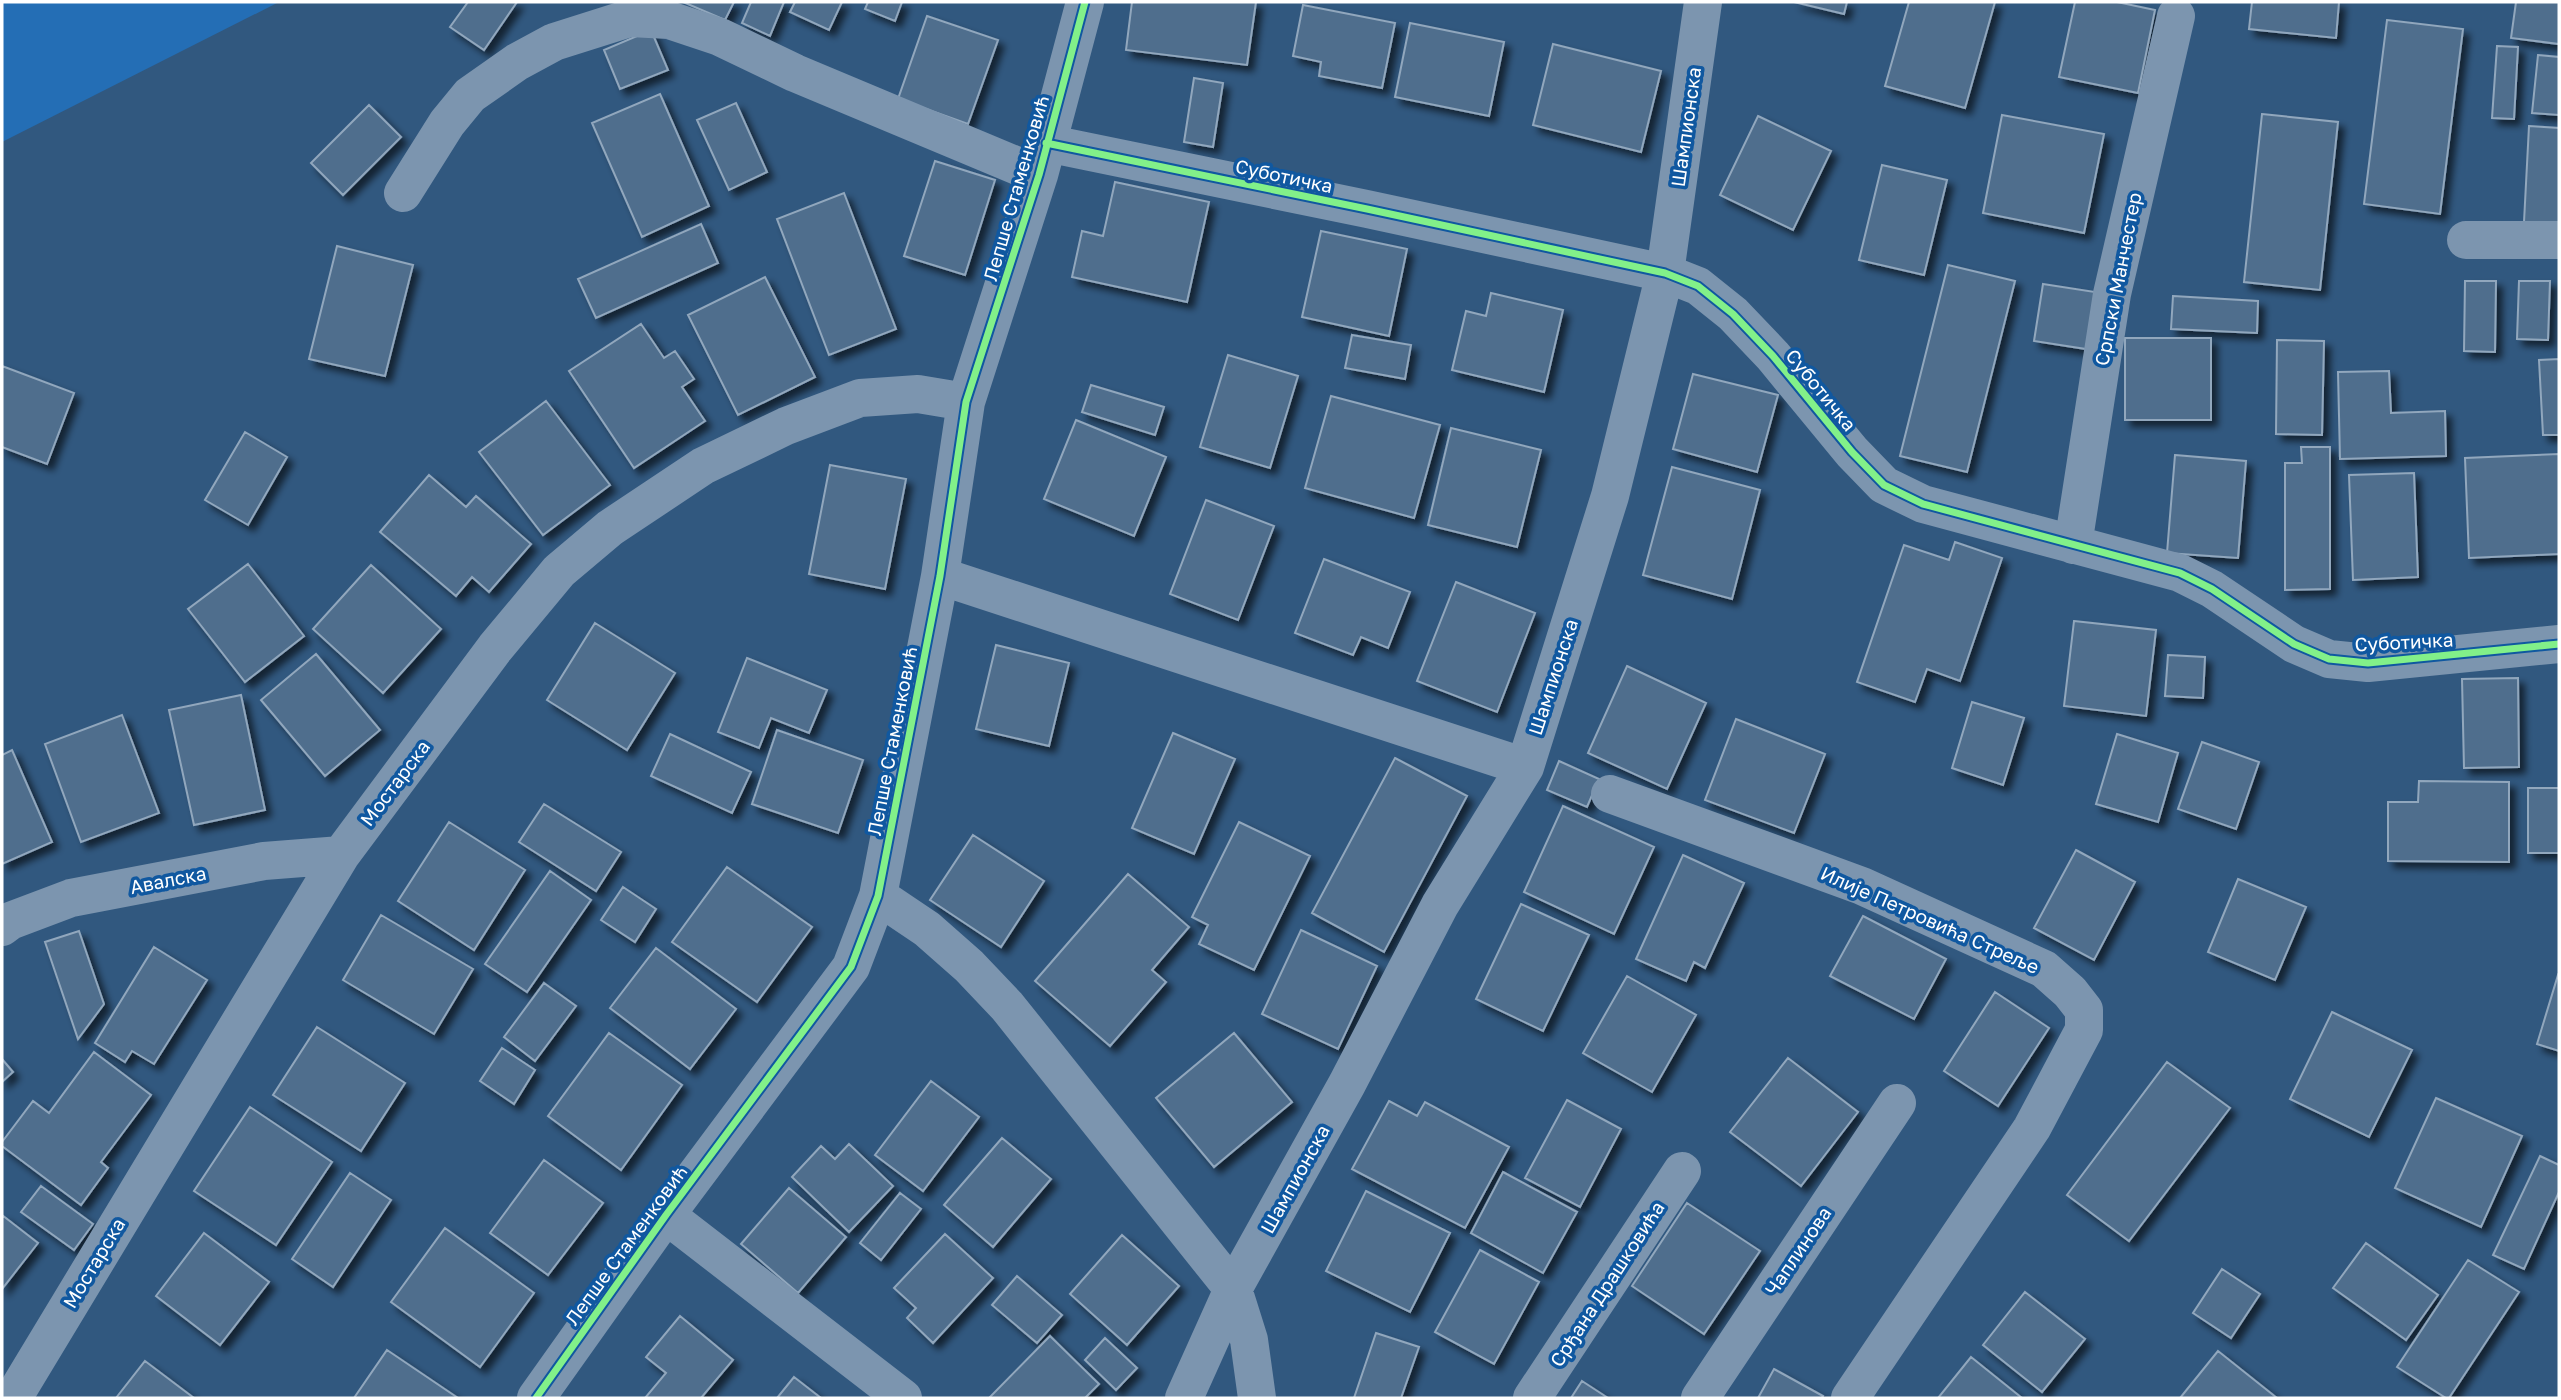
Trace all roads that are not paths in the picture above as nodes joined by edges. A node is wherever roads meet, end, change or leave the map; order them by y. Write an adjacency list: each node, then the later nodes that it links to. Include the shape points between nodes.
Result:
1 (1085, 2): 4 (street, Лепше Стаменковић)
2 (1703, 2): 8 (street, Шампионска)
3 (2176, 16): 10 (street, Српски Манчестер, via 2112,295)
4 (1042, 159): 5 (street, Суботичка, via 806,78 720,37 668,20 630,18 554,42 470,95); 8 (street, Суботичка, via 1367,208); 9 (street, Лепше Стаменковић)
5 (402, 193)
6 (2466, 240): 7 (street)
7 (2559, 240)
8 (1665, 273): 10 (street, Суботичка, via 1699,286 1734,314 1884,485 1923,504); 13 (street, Шампионска, via 1610,496)
9 (966, 402): 11 (street, Лепше Стаменковић); 15 (street, Мостарска, via 918,394 860,398 786,426 702,466 610,528 559,571 503,638)
10 (2073, 545): 12 (street, Суботичка, via 2180,573 2294,644 2329,659 2368,663)
11 (940, 576): 13 (street); 16 (street, Лепше Стаменковић)
12 (2559, 644)
13 (1525, 766): 21 (street, Шампионска, via 1440,905)
14 (1610, 794): 29 (street, Илије Петровића Стреље, via 1862,886 2020,958 2045,970 2084,1010 2084,1030 2032,1128)
15 (341, 855): 17 (street, Авалска, via 264,862 71,898); 22 (street, Мостарска)
16 (877, 896): 20 (street, Лепше Стаменковић, via 851,967); 21 (street, via 927,929 1007,1006)
17 (2, 927)
18 (1896, 1103): 28 (street, Чаплинова)
19 (1682, 1171): 27 (street, Срђана Драшковића)
20 (666, 1214): 23 (street, Лепше Стаменковић); 24 (street, Лепше Стаменковић)
21 (1233, 1289): 25 (street, Шампионска); 26 (street, via 1249,1340)
22 (13, 1398)
23 (536, 1398)
24 (902, 1398)
25 (1184, 1398)
26 (1257, 1398)
27 (1532, 1398)
28 (1700, 1398)
29 (1850, 1398)

